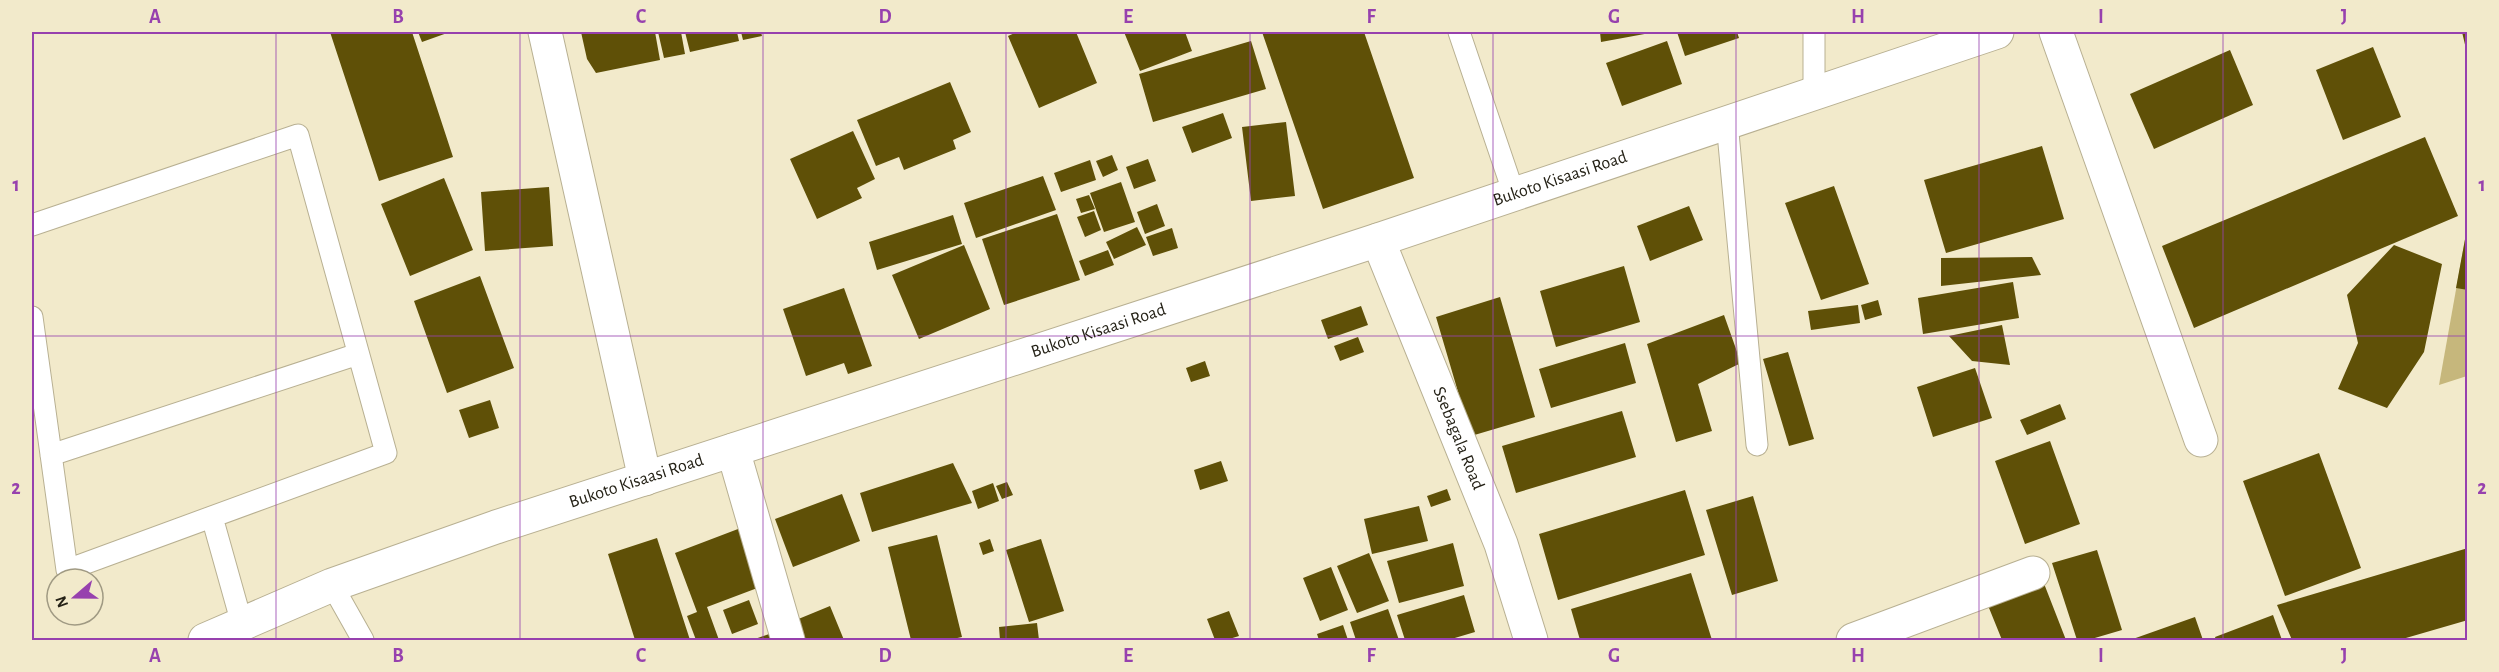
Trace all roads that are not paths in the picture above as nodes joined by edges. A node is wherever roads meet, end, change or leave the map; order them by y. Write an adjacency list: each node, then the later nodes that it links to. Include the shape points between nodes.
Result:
1 (545, 32): 17 (main road)
2 (1459, 32): 8 (lane)
3 (1814, 32): 6 (lane)
4 (1997, 32): 6 (main road, Bukoto Kisaasi Road)
5 (2056, 32): 13 (main road)
6 (1814, 93): 7 (main road, Bukoto Kisaasi Road)
7 (1727, 122): 8 (main road, Bukoto Kisaasi Road); 14 (lane)
8 (1514, 194): 10 (main road, Bukoto Kisaasi Road)
9 (32, 225): 12 (lane, via 298,135)
10 (1378, 240): 15 (main road, Bukoto Kisaasi Road); 25 (main road, Ssebagala Road, via 1501,543)
11 (32, 317): 16 (lane)
12 (358, 354): 16 (lane); 18 (lane, via 386,453)
13 (2201, 440)
14 (1757, 445)
15 (733, 450): 17 (main road, Bukoto Kisaasi Road); 24 (main road)
16 (51, 454): 18 (lane, via 67,570)
17 (645, 479): 20 (main road, Bukoto Kisaasi Road)
18 (212, 517): 21 (lane)
19 (2033, 573): 26 (main road)
20 (332, 585): 21 (main road, Bukoto Kisaasi Road); 23 (lane)
21 (242, 624): 22 (main road, Bukoto Kisaasi Road)
22 (205, 640)
23 (363, 640)
24 (788, 640)
25 (1531, 640)
26 (1853, 640)

